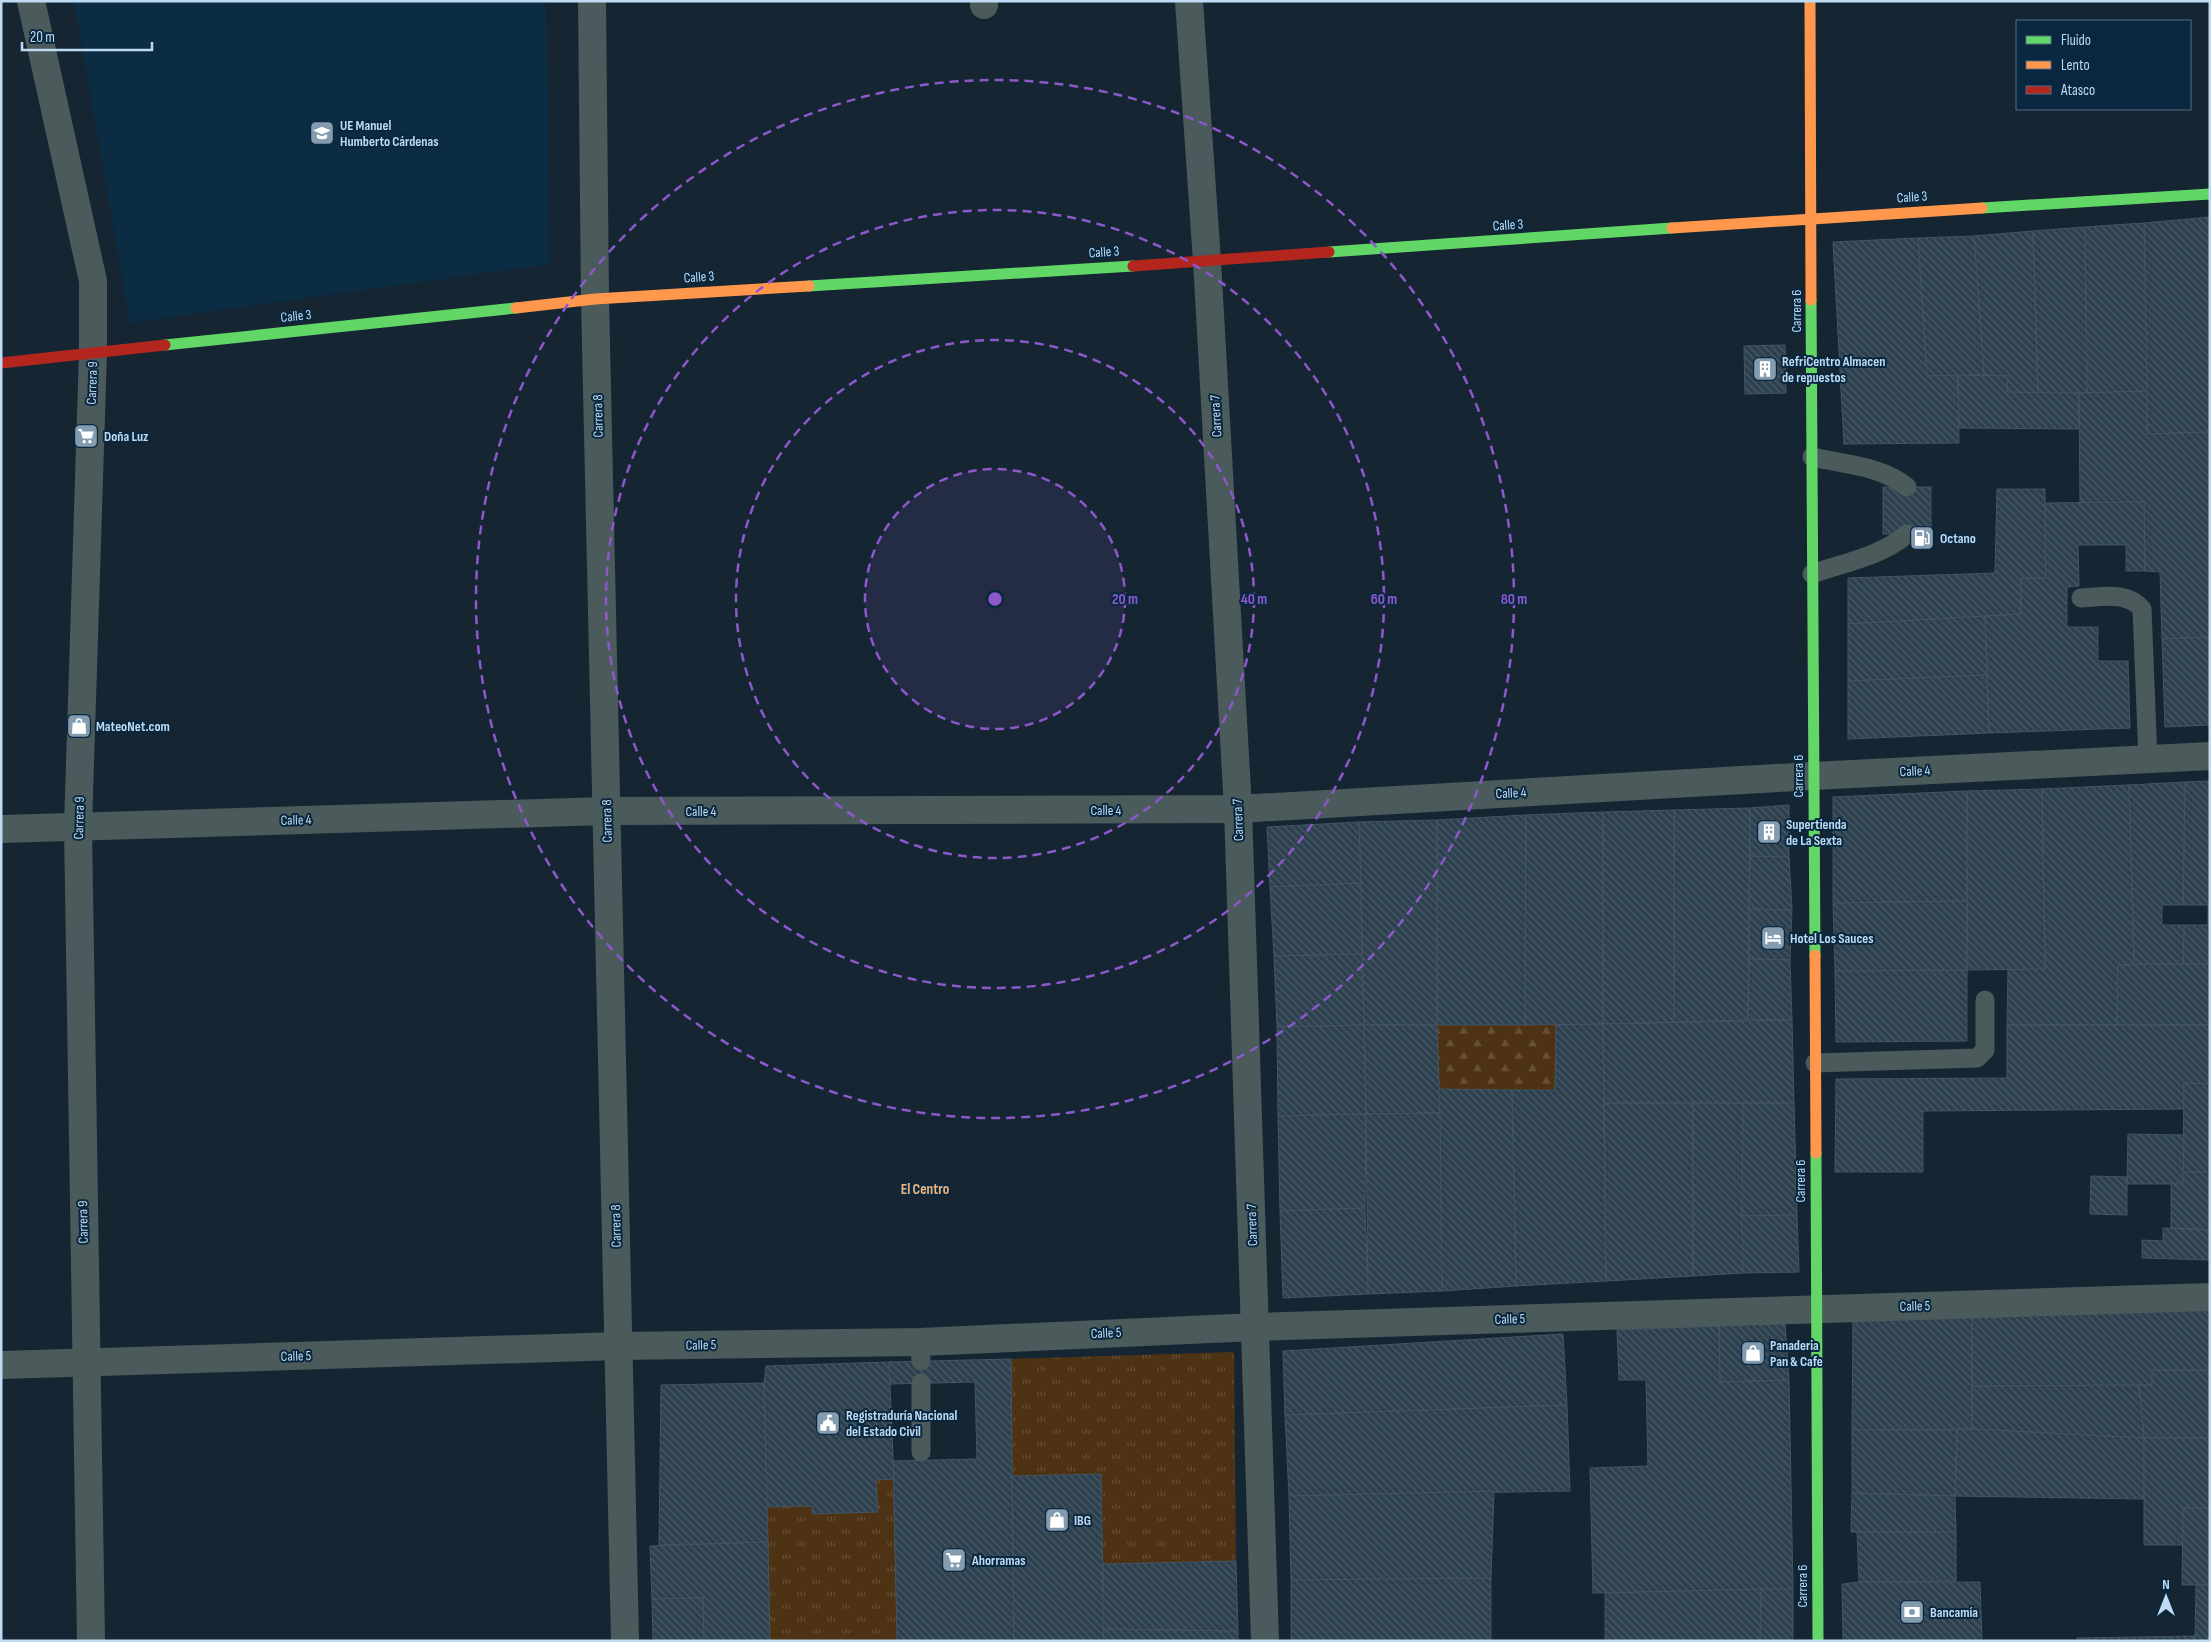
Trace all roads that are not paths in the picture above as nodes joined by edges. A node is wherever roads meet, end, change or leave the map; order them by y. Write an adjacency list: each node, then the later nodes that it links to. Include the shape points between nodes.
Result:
1 (31, 1): 9 (street, Carrera 9, via 93,282)
2 (592, 1): 8 (street, Carrera 8)
3 (1190, 1): 7 (street, Carrera 7)
4 (1810, 1): 6 (street, Carrera 6)
5 (2210, 194): 6 (street, Calle 3)
6 (1810, 218): 7 (street, Calle 3); 11 (street, Carrera 6)
7 (1207, 261): 8 (street, Calle 3); 19 (street, Carrera 7)
8 (595, 299): 9 (street, Calle 3); 20 (street, Carrera 8)
9 (93, 352): 10 (street, Calle 3); 21 (street, Carrera 9)
10 (1, 363)
11 (1812, 457): 12 (lane, via 1879,472 1896,478); 14 (street, Carrera 6)
12 (1907, 487)
13 (1907, 534): 14 (lane, via 1881,550)
14 (1812, 574): 18 (street, Carrera 6)
15 (2081, 598): 17 (lane, via 2124,597 2142,608)
16 (2210, 756): 17 (street, Calle 4)
17 (2148, 760): 18 (street, Calle 4)
18 (1813, 776): 19 (street, Calle 4); 24 (street, Carrera 6)
19 (1238, 809): 20 (street, Calle 4); 27 (street, Carrera 7)
20 (606, 811): 21 (street, Calle 4); 28 (street, Carrera 8)
21 (78, 827): 22 (street, Calle 4); 29 (street, Carrera 9)
22 (1, 829)
23 (1985, 1000): 24 (lane, via 1985,1050 1977,1058)
24 (1815, 1063): 26 (street, Carrera 6)
25 (2210, 1297): 26 (street, Calle 5)
26 (1816, 1309): 27 (street, Calle 5); 36 (street, Carrera 6)
27 (1256, 1326): 28 (street, Calle 5, via 921,1351); 35 (street, Carrera 7)
28 (619, 1346): 29 (street, Calle 5); 34 (street, Carrera 8)
29 (85, 1362): 30 (street, Calle 5); 33 (street, Carrera 9)
30 (1, 1365)
31 (921, 1383): 32 (lane)
32 (921, 1452)
33 (92, 1641)
34 (625, 1641)
35 (1265, 1641)
36 (1818, 1641)

